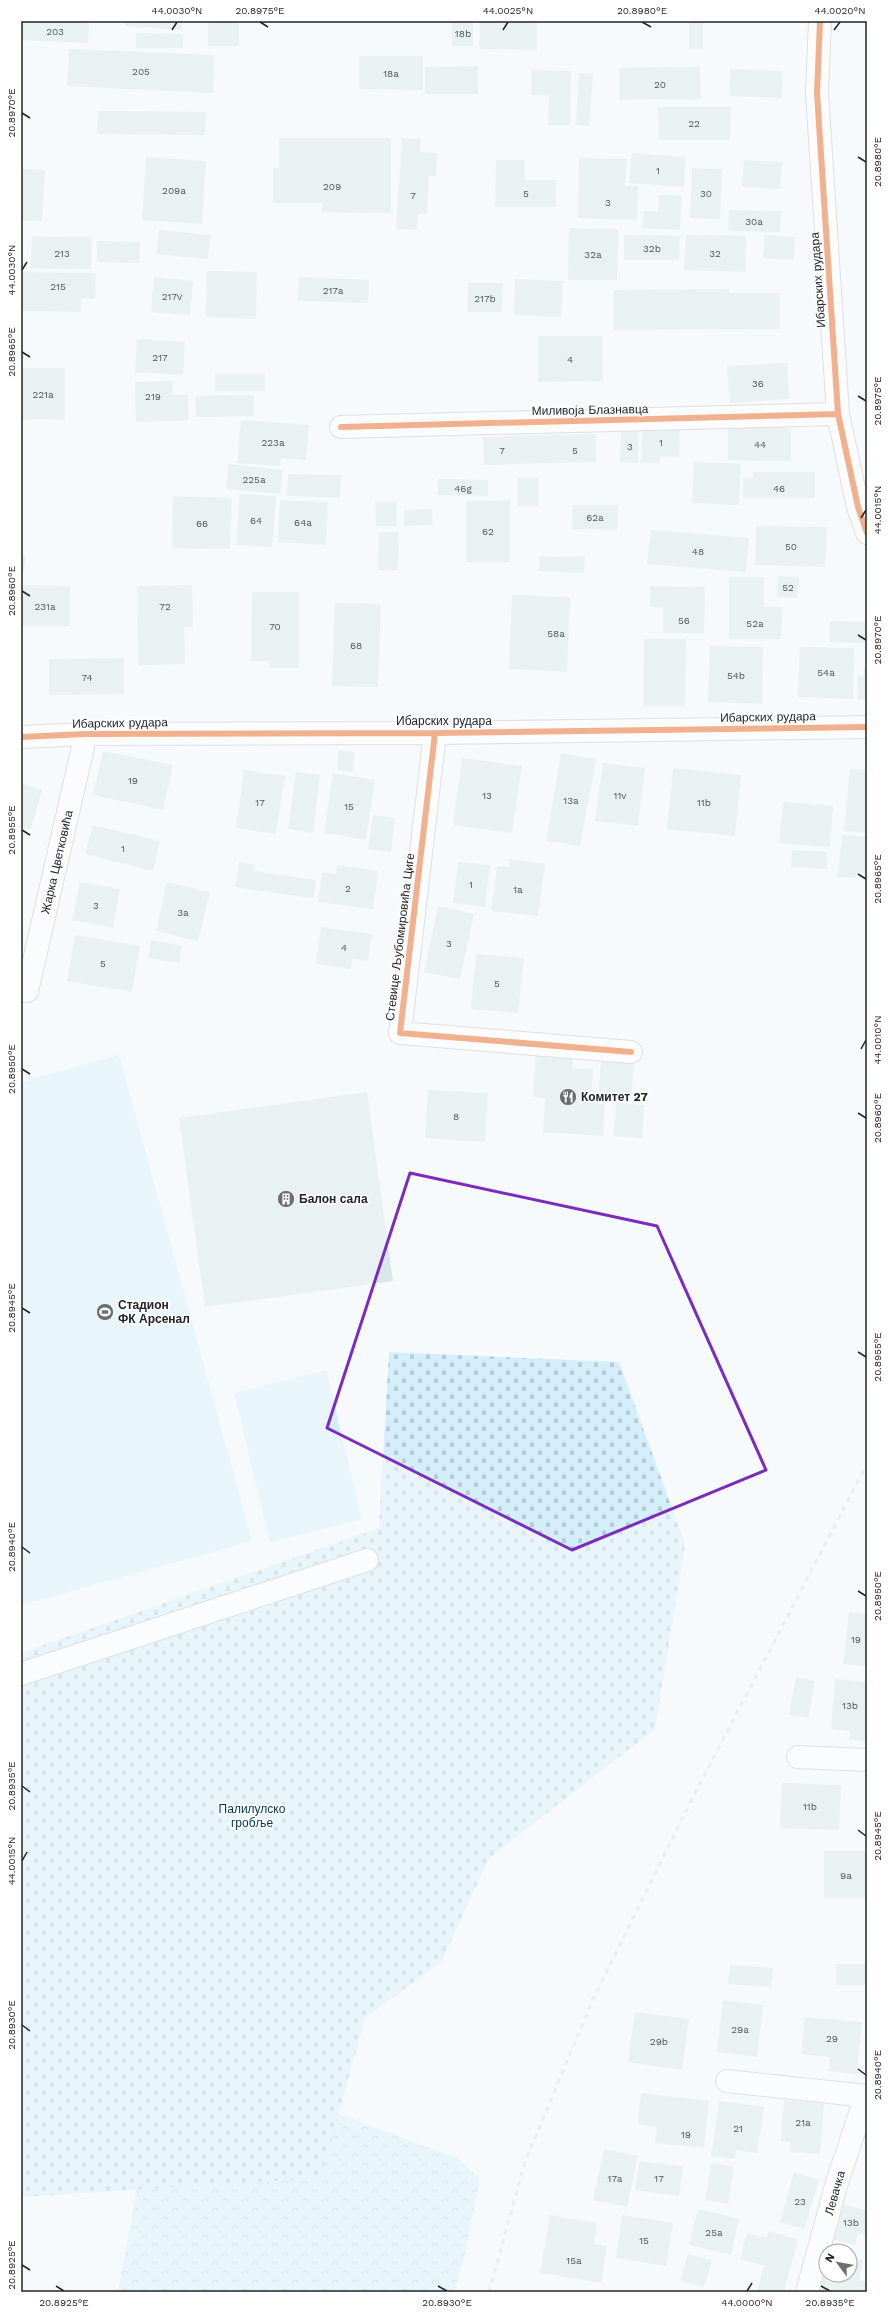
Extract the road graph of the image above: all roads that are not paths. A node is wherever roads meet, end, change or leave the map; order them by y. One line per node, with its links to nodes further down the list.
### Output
1 (820, 21): 2 (street, Ибарских рудара)
2 (838, 414): 3 (street, Миливоја Блазнавца); 4 (street, Ибарских рудара)
3 (341, 427)
4 (867, 533)
5 (867, 727): 6 (street, Ибарских рудара)
6 (435, 733): 7 (street, Ибарских рудара); 10 (street, Стевице Љубомировића Циге)
7 (86, 734): 8 (street, Ибарских рудара); 9 (street, Жарка Цветковића)
8 (21, 737)
9 (27, 991)
10 (631, 1052)
11 (367, 1560): 12 (street)
12 (21, 1674)
13 (798, 1757): 14 (street)
14 (867, 1760)
15 (727, 2081): 16 (street, Левачка)
16 (867, 2096): 17 (street, Левачка)
17 (807, 2292)

